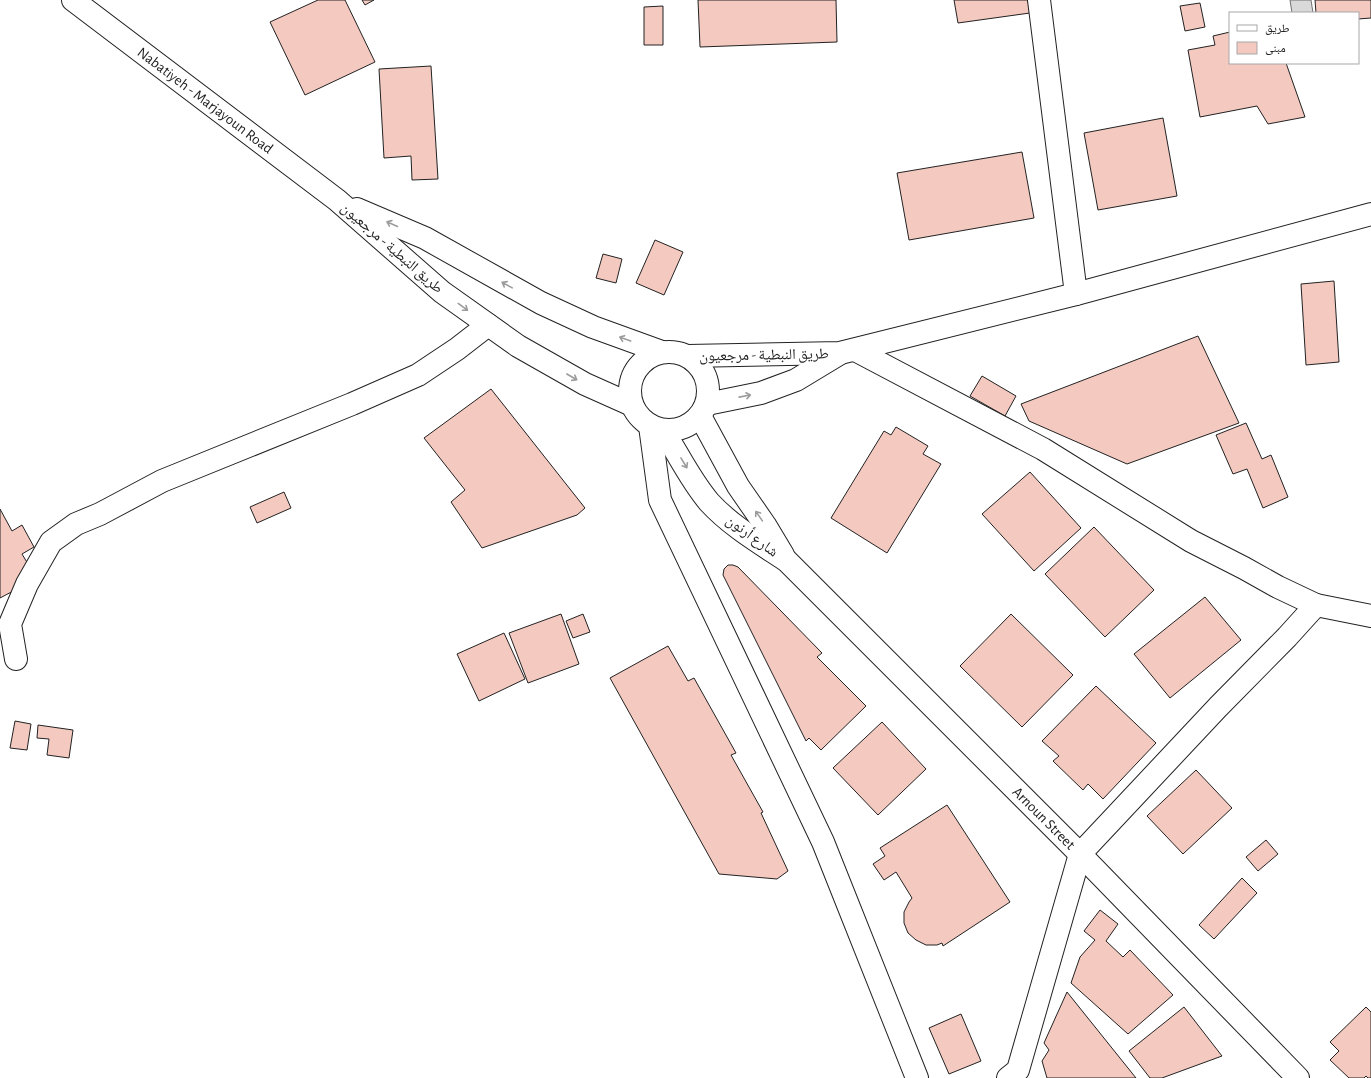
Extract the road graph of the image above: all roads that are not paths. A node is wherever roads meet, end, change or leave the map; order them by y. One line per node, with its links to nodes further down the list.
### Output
1 (74, 0): 3 (street, Nabatiyeh - Marjayoun Road)
2 (1039, 0): 5 (street)
3 (337, 200): 6 (street, طريق النبطية - مرجعيون, one-way to 6); 7 (street, طريق النبطية - مرجعيون, one-way to 3)
4 (1371, 214): 5 (street)
5 (1076, 294): 8 (street)
6 (488, 325): 10 (street, طريق النبطية - مرجعيون, one-way to 10); 16 (street)
7 (662, 352): 9 (street); 10 (street)
8 (848, 352): 9 (street, طريق النبطية - مرجعيون); 11 (street, طريق النبطية - مرجعيون, one-way to 8); 14 (street)
9 (688, 356): 11 (street)
10 (632, 405): 12 (street)
11 (704, 410): 12 (street); 13 (street, شارع أرنون, one-way to 11)
12 (656, 428): 13 (street, شارع أرنون, one-way to 13); 18 (street)
13 (787, 561): 17 (street, Arnoun Street)
14 (1316, 605): 15 (street); 17 (street)
15 (1371, 616)
16 (16, 659)
17 (1080, 854): 19 (street); 20 (street, Arnoun Street)
18 (917, 1078)
19 (1008, 1078)
20 (1298, 1078)

